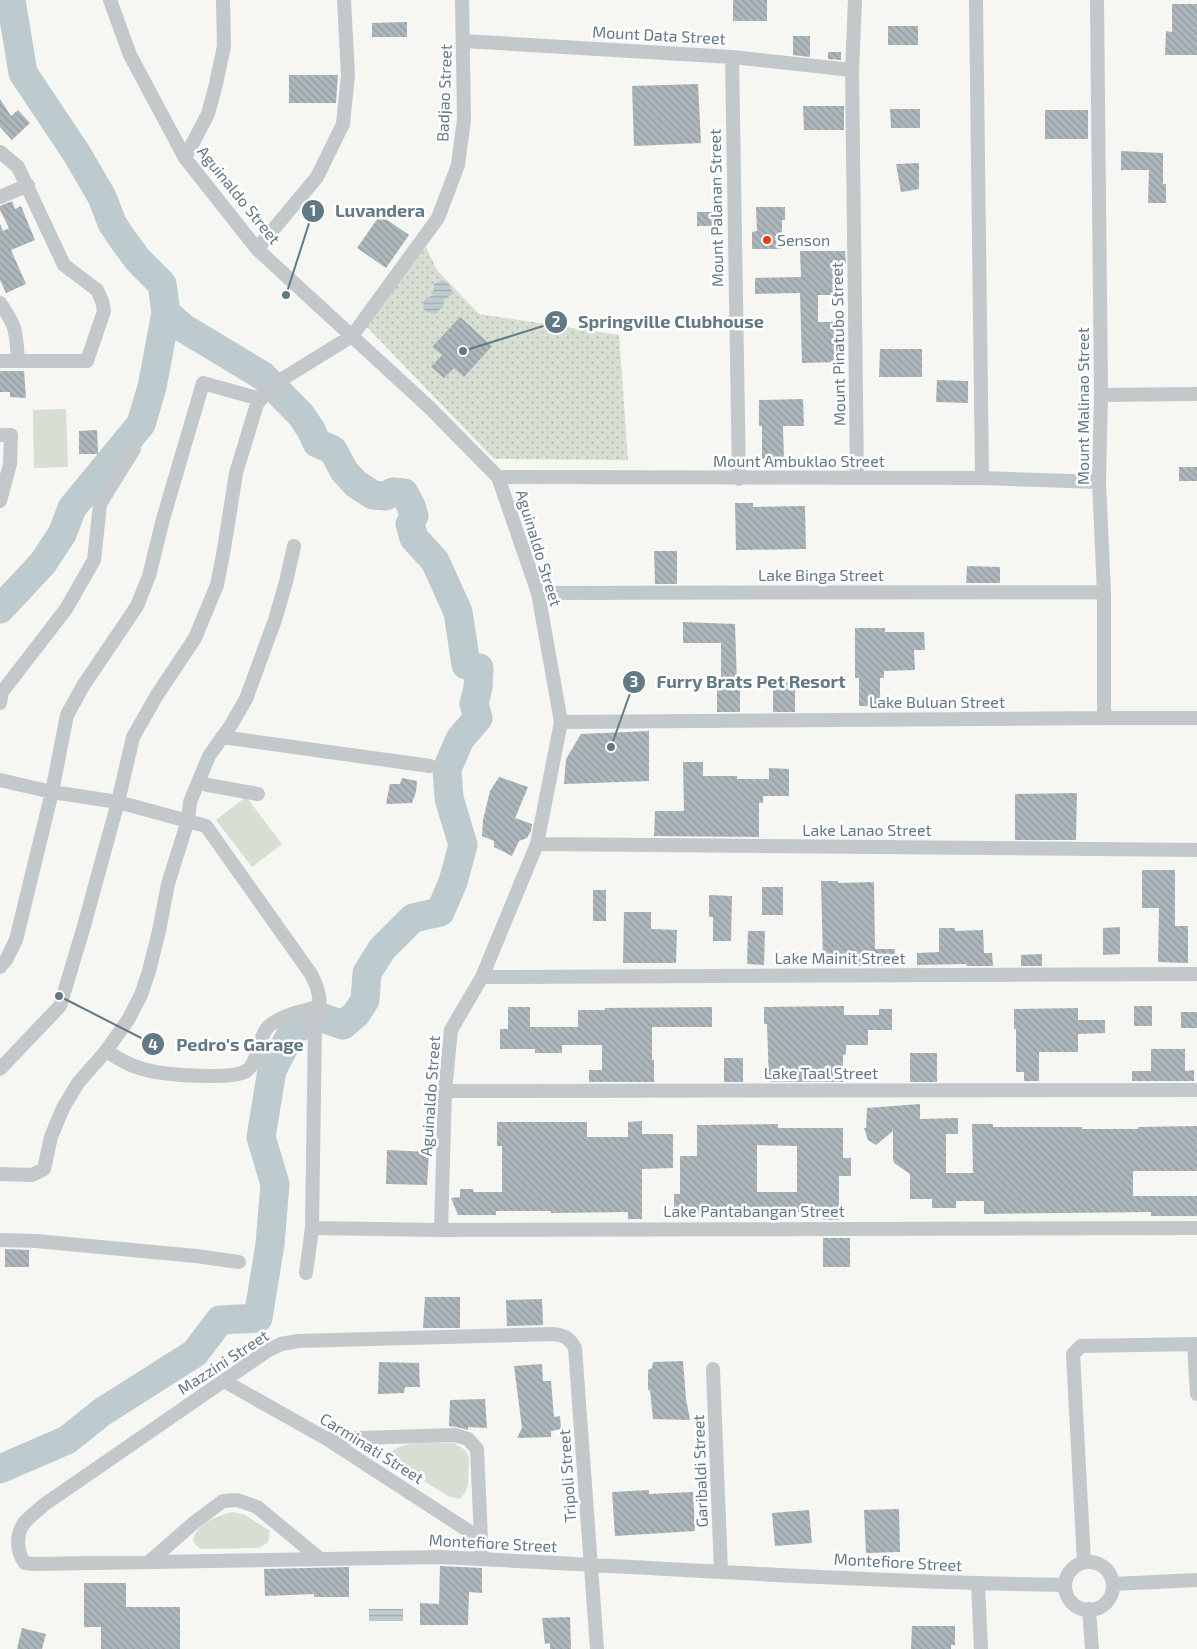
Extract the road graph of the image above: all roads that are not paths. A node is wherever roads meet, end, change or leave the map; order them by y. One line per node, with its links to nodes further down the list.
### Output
1 (110, 0): 12 (street, Aguinaldo Street)
2 (223, 0): 12 (street)
3 (344, 0): 15 (street)
4 (462, 0): 8 (street, Badjao Street)
5 (855, 0): 10 (street, Mount Pinatubo Street)
6 (976, 0): 27 (street)
7 (1097, 0): 22 (street, Mount Malinao Street)
8 (463, 41): 9 (street, Mount Data Street); 17 (street, Badjao Street)
9 (732, 57): 10 (street, Mount Data Street); 28 (street, Mount Palanan Street)
10 (852, 70): 26 (street, Mount Pinatubo Street)
11 (0, 152): 13 (street)
12 (185, 158): 15 (street, Aguinaldo Street)
13 (28, 185): 14 (street); 19 (street)
14 (0, 197)
15 (258, 249): 17 (street, Aguinaldo Street)
16 (0, 303): 19 (street)
17 (352, 336): 21 (street); 25 (street, Aguinaldo Street)
18 (0, 361): 19 (street)
19 (18, 361)
20 (1197, 394): 22 (street)
21 (264, 395): 42 (street); 44 (street)
22 (1101, 395): 29 (street, Mount Malinao Street)
23 (5, 435): 30 (street)
24 (134, 449): 34 (street)
25 (498, 477): 28 (street, Mount Ambuklao Street); 33 (street, Aguinaldo Street)
26 (857, 478): 27 (street, Mount Ambuklao Street); 28 (street, Mount Ambuklao Street)
27 (982, 478): 29 (street, Mount Ambuklao Street)
28 (739, 479)
29 (1100, 482): 32 (street, Mount Malinao Street)
30 (0, 501)
31 (294, 546): 38 (street)
32 (1104, 592): 33 (street, Lake Binga Street); 35 (street, Mount Malinao Street)
33 (538, 593): 37 (street, Aguinaldo Street)
34 (0, 703)
35 (1104, 718): 36 (street); 37 (street, Lake Buluan Street)
36 (1197, 718)
37 (561, 722): 46 (street, Aguinaldo Street)
38 (222, 737): 39 (street); 41 (street)
39 (430, 766)
40 (0, 780): 42 (street)
41 (199, 782): 43 (street); 45 (street)
42 (52, 792): 44 (street); 48 (street)
43 (258, 794)
44 (118, 802): 45 (street); 53 (street)
45 (188, 820): 51 (street); 52 (street)
46 (537, 844): 47 (street, Lake Lanao Street); 50 (street, Aguinaldo Street)
47 (1197, 850)
48 (0, 967)
49 (1197, 974): 50 (street, Lake Mainit Street)
50 (482, 977): 55 (street, Aguinaldo Street)
51 (318, 1015): 52 (street); 57 (street)
52 (106, 1051): 56 (street)
53 (0, 1069)
54 (1197, 1090): 55 (street, Lake Taal Street)
55 (445, 1091): 59 (street, Aguinaldo Street)
56 (0, 1174)
57 (312, 1228): 59 (street, Lake Pantabangan Street); 62 (street)
58 (1197, 1228): 59 (street, Lake Pantabangan Street)
59 (442, 1230)
60 (0, 1240): 61 (street)
61 (239, 1262)
62 (306, 1273)
63 (564, 1336): 66 (street, Mazzini Street); 75 (street, Tripoli Street)
64 (1195, 1344): 67 (street); 74 (street)
65 (713, 1368): 76 (street, Garibaldi Street)
66 (224, 1381): 68 (street, Carminati Street); 70 (street, Mazzini Street)
67 (1197, 1394)
68 (327, 1439): 69 (street, Carminati Street); 69 (street)
69 (481, 1539): 72 (street)
70 (18, 1548): 73 (street, Montefiore Street)
71 (319, 1558): 72 (street, Montefiore Street); 73 (street, Montefiore Street); 73 (street)
72 (482, 1559): 75 (street, Montefiore Street)
73 (149, 1562)
74 (1084, 1562): 79 (street); 80 (street)
75 (590, 1565): 76 (street, Montefiore Street); 82 (street, Tripoli Street)
76 (721, 1571): 78 (street, Montefiore Street)
77 (1197, 1580): 79 (street)
78 (978, 1584): 80 (street, Montefiore Street); 83 (street)
79 (1113, 1584): 81 (street)
80 (1065, 1585): 81 (street)
81 (1089, 1610): 84 (street)
82 (597, 1649)
83 (981, 1649)
84 (1092, 1649)

